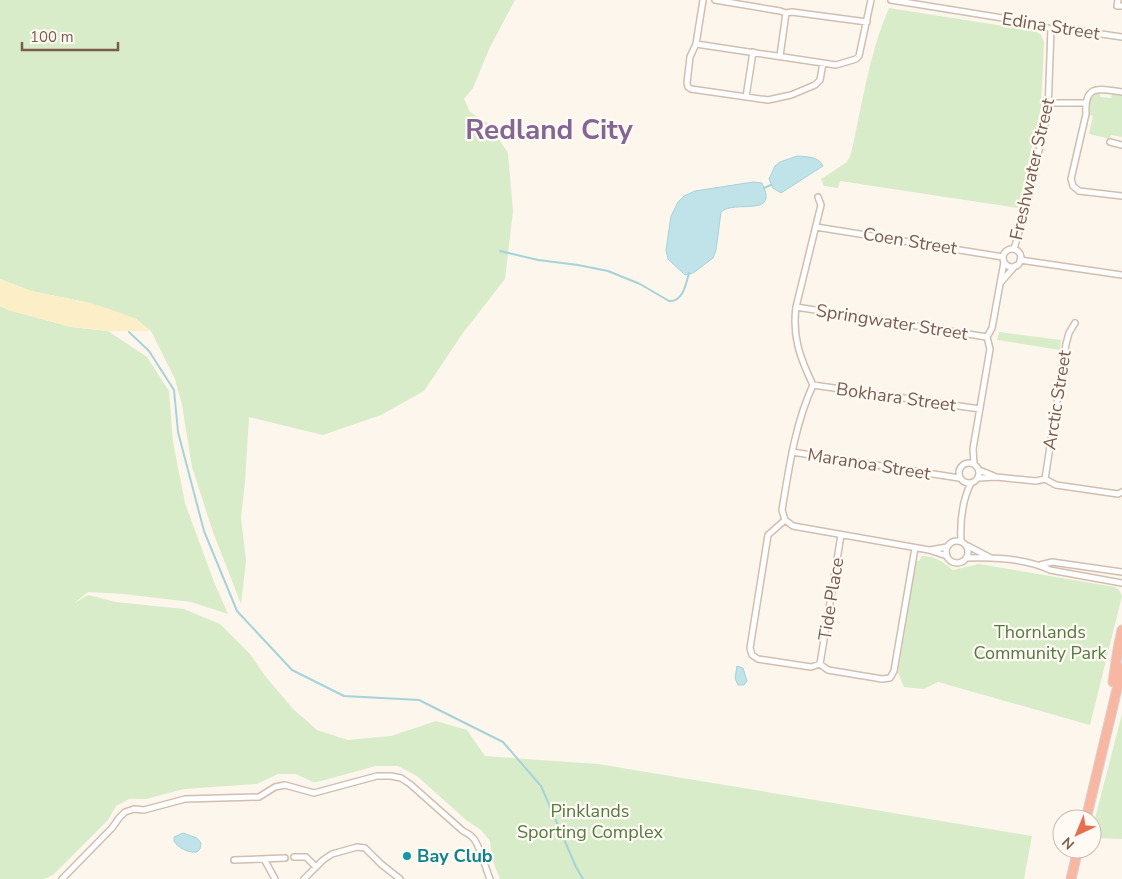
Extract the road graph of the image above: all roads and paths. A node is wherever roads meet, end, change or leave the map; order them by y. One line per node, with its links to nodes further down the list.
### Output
1 (703, 0): 11 (street)
2 (715, 0): 7 (street)
3 (871, 0): 8 (street)
4 (891, 0): 9 (street, Edina Street)
5 (1118, 0): 6 (street)
6 (1122, 6)
7 (786, 13): 8 (street); 13 (street)
8 (868, 22): 14 (street)
9 (1051, 29): 10 (street, Edina Street); 17 (street, Freshwater Street)
10 (1122, 37)
11 (696, 44): 12 (street); 16 (street)
12 (753, 52): 13 (street); 16 (street)
13 (780, 56): 14 (street)
14 (823, 63): 16 (street)
15 (1122, 92): 18 (street)
16 (746, 97)
17 (1049, 103): 18 (street); 24 (street, Freshwater Street)
18 (1085, 103): 21 (street)
19 (1110, 142): 20 (street)
20 (1122, 144)
21 (1122, 196)
22 (818, 197): 23 (street)
23 (816, 227): 25 (street, Coen Street); 30 (street)
24 (1014, 249): 25 (street); 26 (street)
25 (1004, 260): 27 (street); 29 (street, Freshwater Street)
26 (1020, 260): 27 (street); 28 (street)
27 (1015, 266): 29 (street, Freshwater Street)
28 (1122, 275)
29 (1002, 282): 32 (street, Freshwater Street)
30 (796, 307): 32 (street, Springwater Street); 33 (street)
31 (1075, 323): 44 (street, Arctic Street)
32 (987, 337): 34 (street, Freshwater Street)
33 (813, 385): 34 (street, Bokhara Street); 36 (street)
34 (980, 409): 35 (street, Freshwater Street)
35 (972, 449): 37 (street, Freshwater Street); 38 (street, Freshwater Street)
36 (792, 452): 41 (street, Maranoa Street); 49 (street)
37 (963, 464): 38 (street); 39 (street)
38 (974, 464): 40 (street)
39 (958, 470): 41 (street, Maranoa Street); 45 (street)
40 (979, 470): 42 (street); 43 (street)
41 (946, 477): 45 (street, Maranoa Street)
42 (996, 477): 43 (street); 44 (street)
43 (978, 478): 46 (street)
44 (1044, 479): 47 (street)
45 (961, 480): 46 (street); 48 (street)
46 (971, 483): 48 (street)
47 (1122, 492)
48 (965, 496): 50 (street)
49 (785, 520): 51 (street); 65 (street)
50 (960, 527): 52 (street); 53 (street)
51 (841, 535): 56 (street); 65 (street, Tide Place)
52 (953, 541): 53 (street); 55 (street)
53 (961, 541): 54 (street)
54 (967, 546): 59 (street); 60 (street)
55 (947, 547): 57 (street); 58 (street)
56 (915, 548): 57 (street); 65 (street)
57 (929, 550): 58 (street)
58 (947, 556): 60 (street)
59 (990, 557): 60 (street); 61 (street)
60 (967, 558)
61 (1039, 565): 62 (street); 63 (street)
62 (1122, 572)
63 (1122, 583)
64 (1122, 630): 67 (highway)
65 (820, 664)
66 (1122, 668): 67 (highway)
67 (1109, 717): 68 (highway)
68 (1088, 809)
69 (294, 857): 74 (street)
70 (264, 858): 71 (street); 73 (street); 77 (street)
71 (285, 858)
72 (1076, 859): 82 (highway)
73 (234, 860)
74 (316, 866): 75 (street); 80 (street)
75 (310, 874): 78 (street); 79 (street)
76 (62, 879): 81 (street)
77 (275, 879)
78 (304, 879)
79 (315, 879)
80 (400, 879)
81 (490, 879)
82 (1071, 879)

